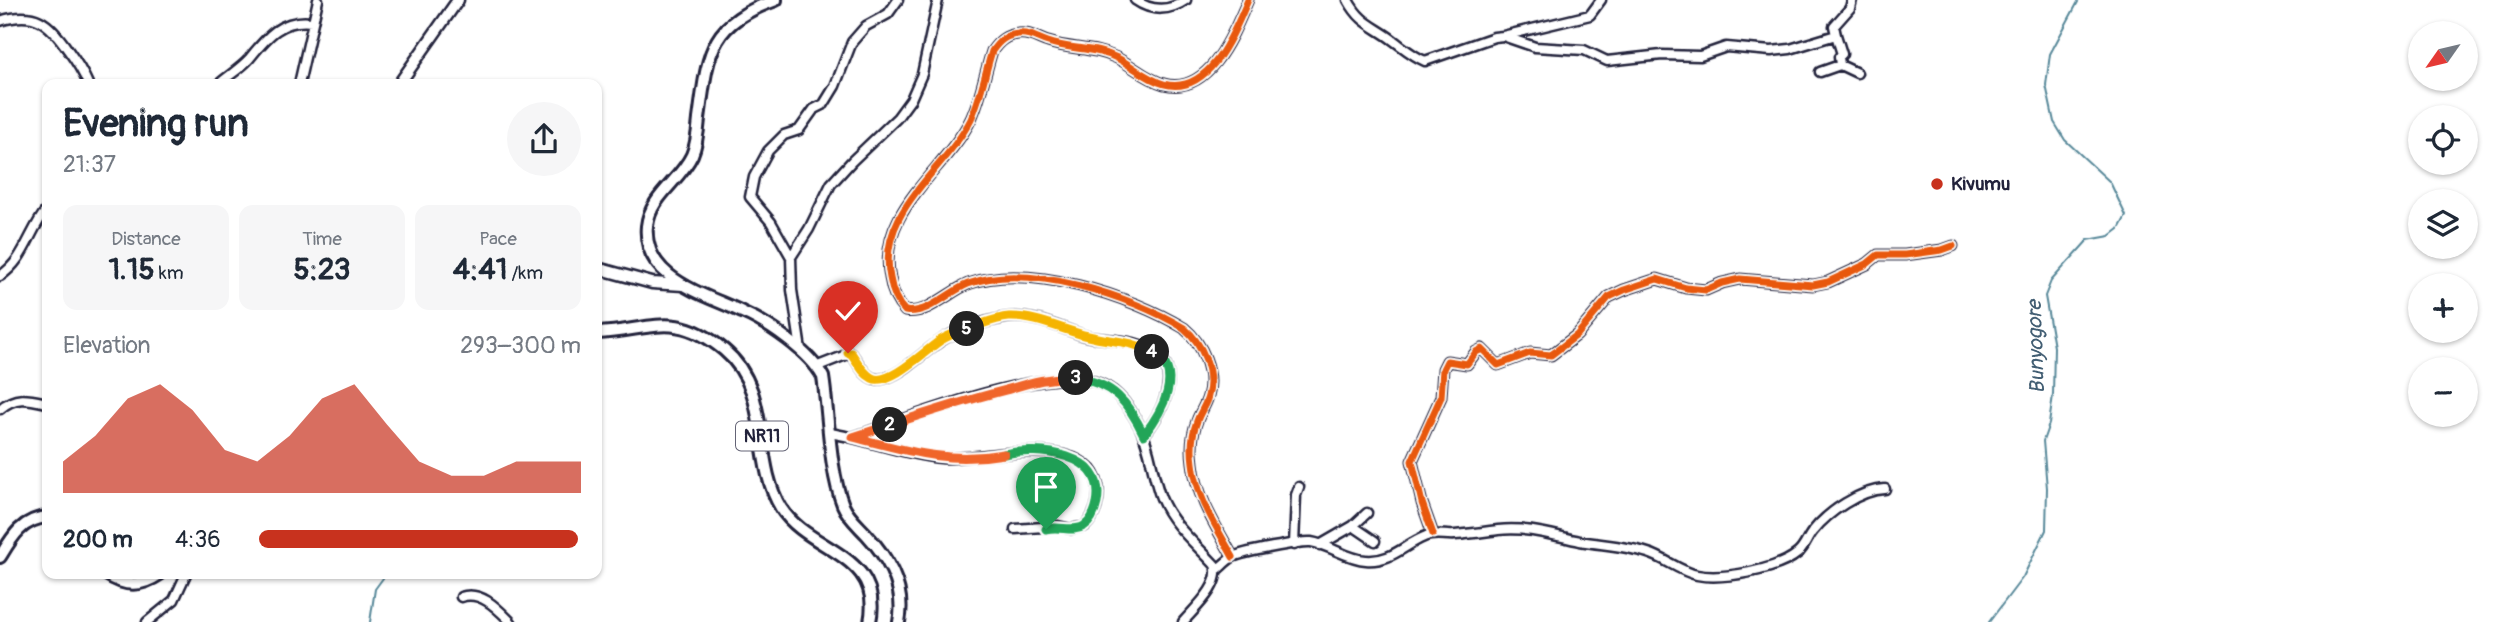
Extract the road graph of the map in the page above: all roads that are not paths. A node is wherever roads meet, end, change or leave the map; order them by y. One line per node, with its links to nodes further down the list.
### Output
1 (318, 0): 13 (street)
2 (458, 0): 22 (main road)
3 (776, 0): 28 (highway)
4 (898, 0): 25 (street)
5 (938, 0): 25 (street)
6 (1135, 0): 7 (street)
7 (1186, 0)
8 (1248, 0): 48 (street)
9 (1348, 0): 15 (street)
10 (1601, 0): 15 (street)
11 (1852, 0): 14 (street)
12 (0, 21): 19 (street)
13 (312, 22): 20 (street); 21 (street)
14 (1836, 35): 15 (street); 16 (street)
15 (1503, 36)
16 (1840, 65): 17 (street); 18 (street)
17 (1819, 72)
18 (1857, 73)
19 (85, 79)
20 (225, 79)
21 (300, 79)
22 (403, 79)
23 (42, 218): 27 (street)
24 (1953, 246): 43 (street)
25 (791, 257): 30 (street)
26 (602, 269): 28 (main road)
27 (0, 276)
28 (682, 285): 30 (highway)
29 (602, 332): 56 (highway, NR11)
30 (801, 350): 31 (highway)
31 (818, 366): 34 (highway); 35 (street)
32 (42, 402): 33 (street)
33 (0, 409)
34 (830, 433): 36 (street); 57 (highway)
35 (1144, 435): 36 (street); 49 (street)
36 (853, 437): 42 (street)
37 (1299, 487): 45 (street)
38 (1885, 489): 43 (street)
39 (1367, 513): 41 (street)
40 (42, 517): 47 (highway)
41 (1353, 526): 44 (street); 46 (street)
42 (1015, 529)
43 (1433, 534): 46 (street)
44 (1375, 541)
45 (1294, 545): 46 (street); 48 (street)
46 (1320, 545)
47 (0, 557)
48 (1233, 557): 49 (street)
49 (1217, 570): 58 (street)
50 (113, 579): 51 (highway)
51 (151, 579)
52 (184, 579): 54 (street)
53 (461, 597): 55 (street)
54 (147, 622)
55 (511, 622)
56 (870, 622)
57 (899, 622)
58 (1183, 622)

